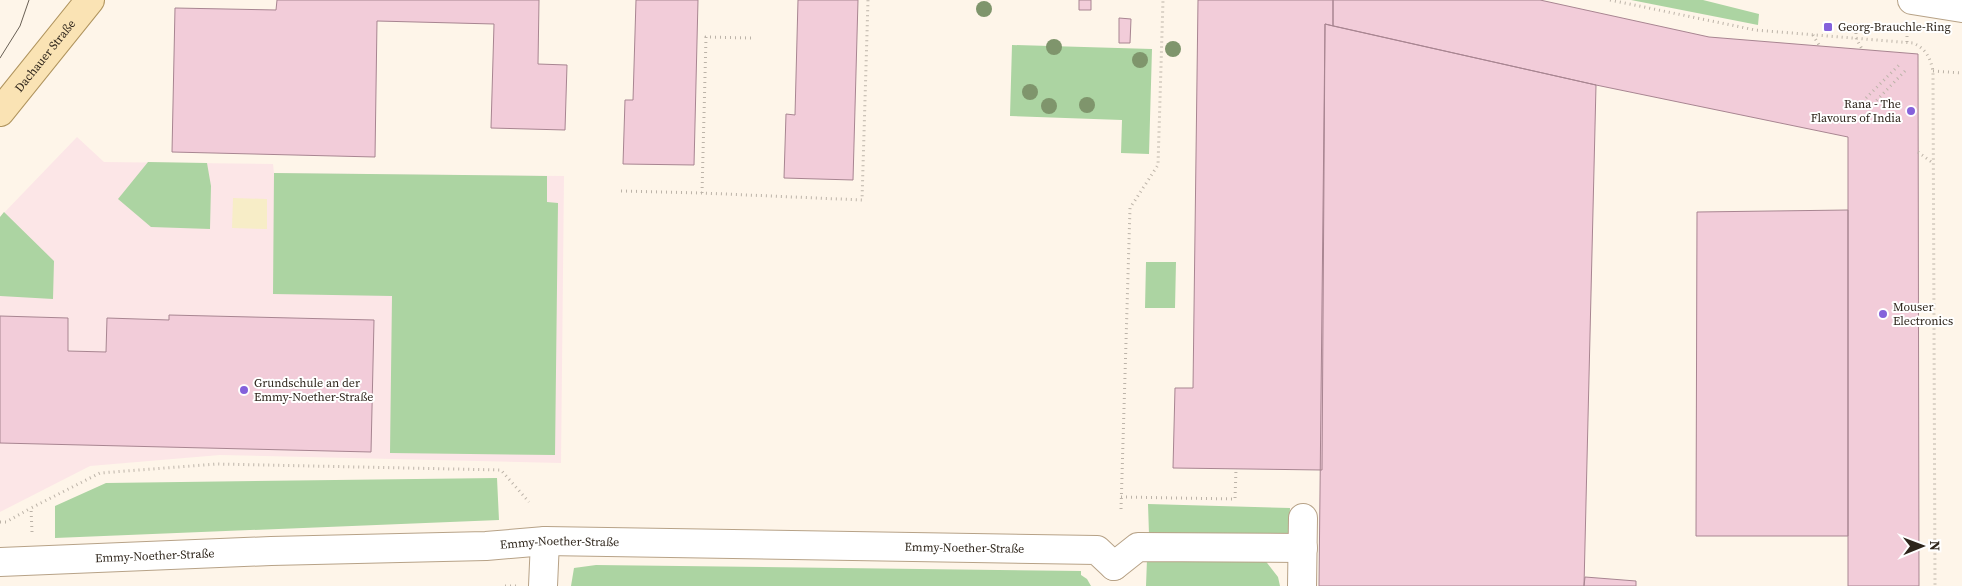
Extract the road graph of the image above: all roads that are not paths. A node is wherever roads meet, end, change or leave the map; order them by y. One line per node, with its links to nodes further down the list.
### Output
1 (90, 0): 4 (main road, Dachauer Straße)
2 (1912, 0): 3 (street)
3 (1962, 8)
4 (0, 112)
5 (1304, 518): 7 (street)
6 (544, 541): 8 (street, Emmy-Noether-Straße); 9 (street, Emmy-Noether-Straße); 10 (street)
7 (1303, 548): 9 (street); 11 (street)
8 (0, 562)
9 (1114, 576)
10 (543, 586)
11 (1302, 586)

